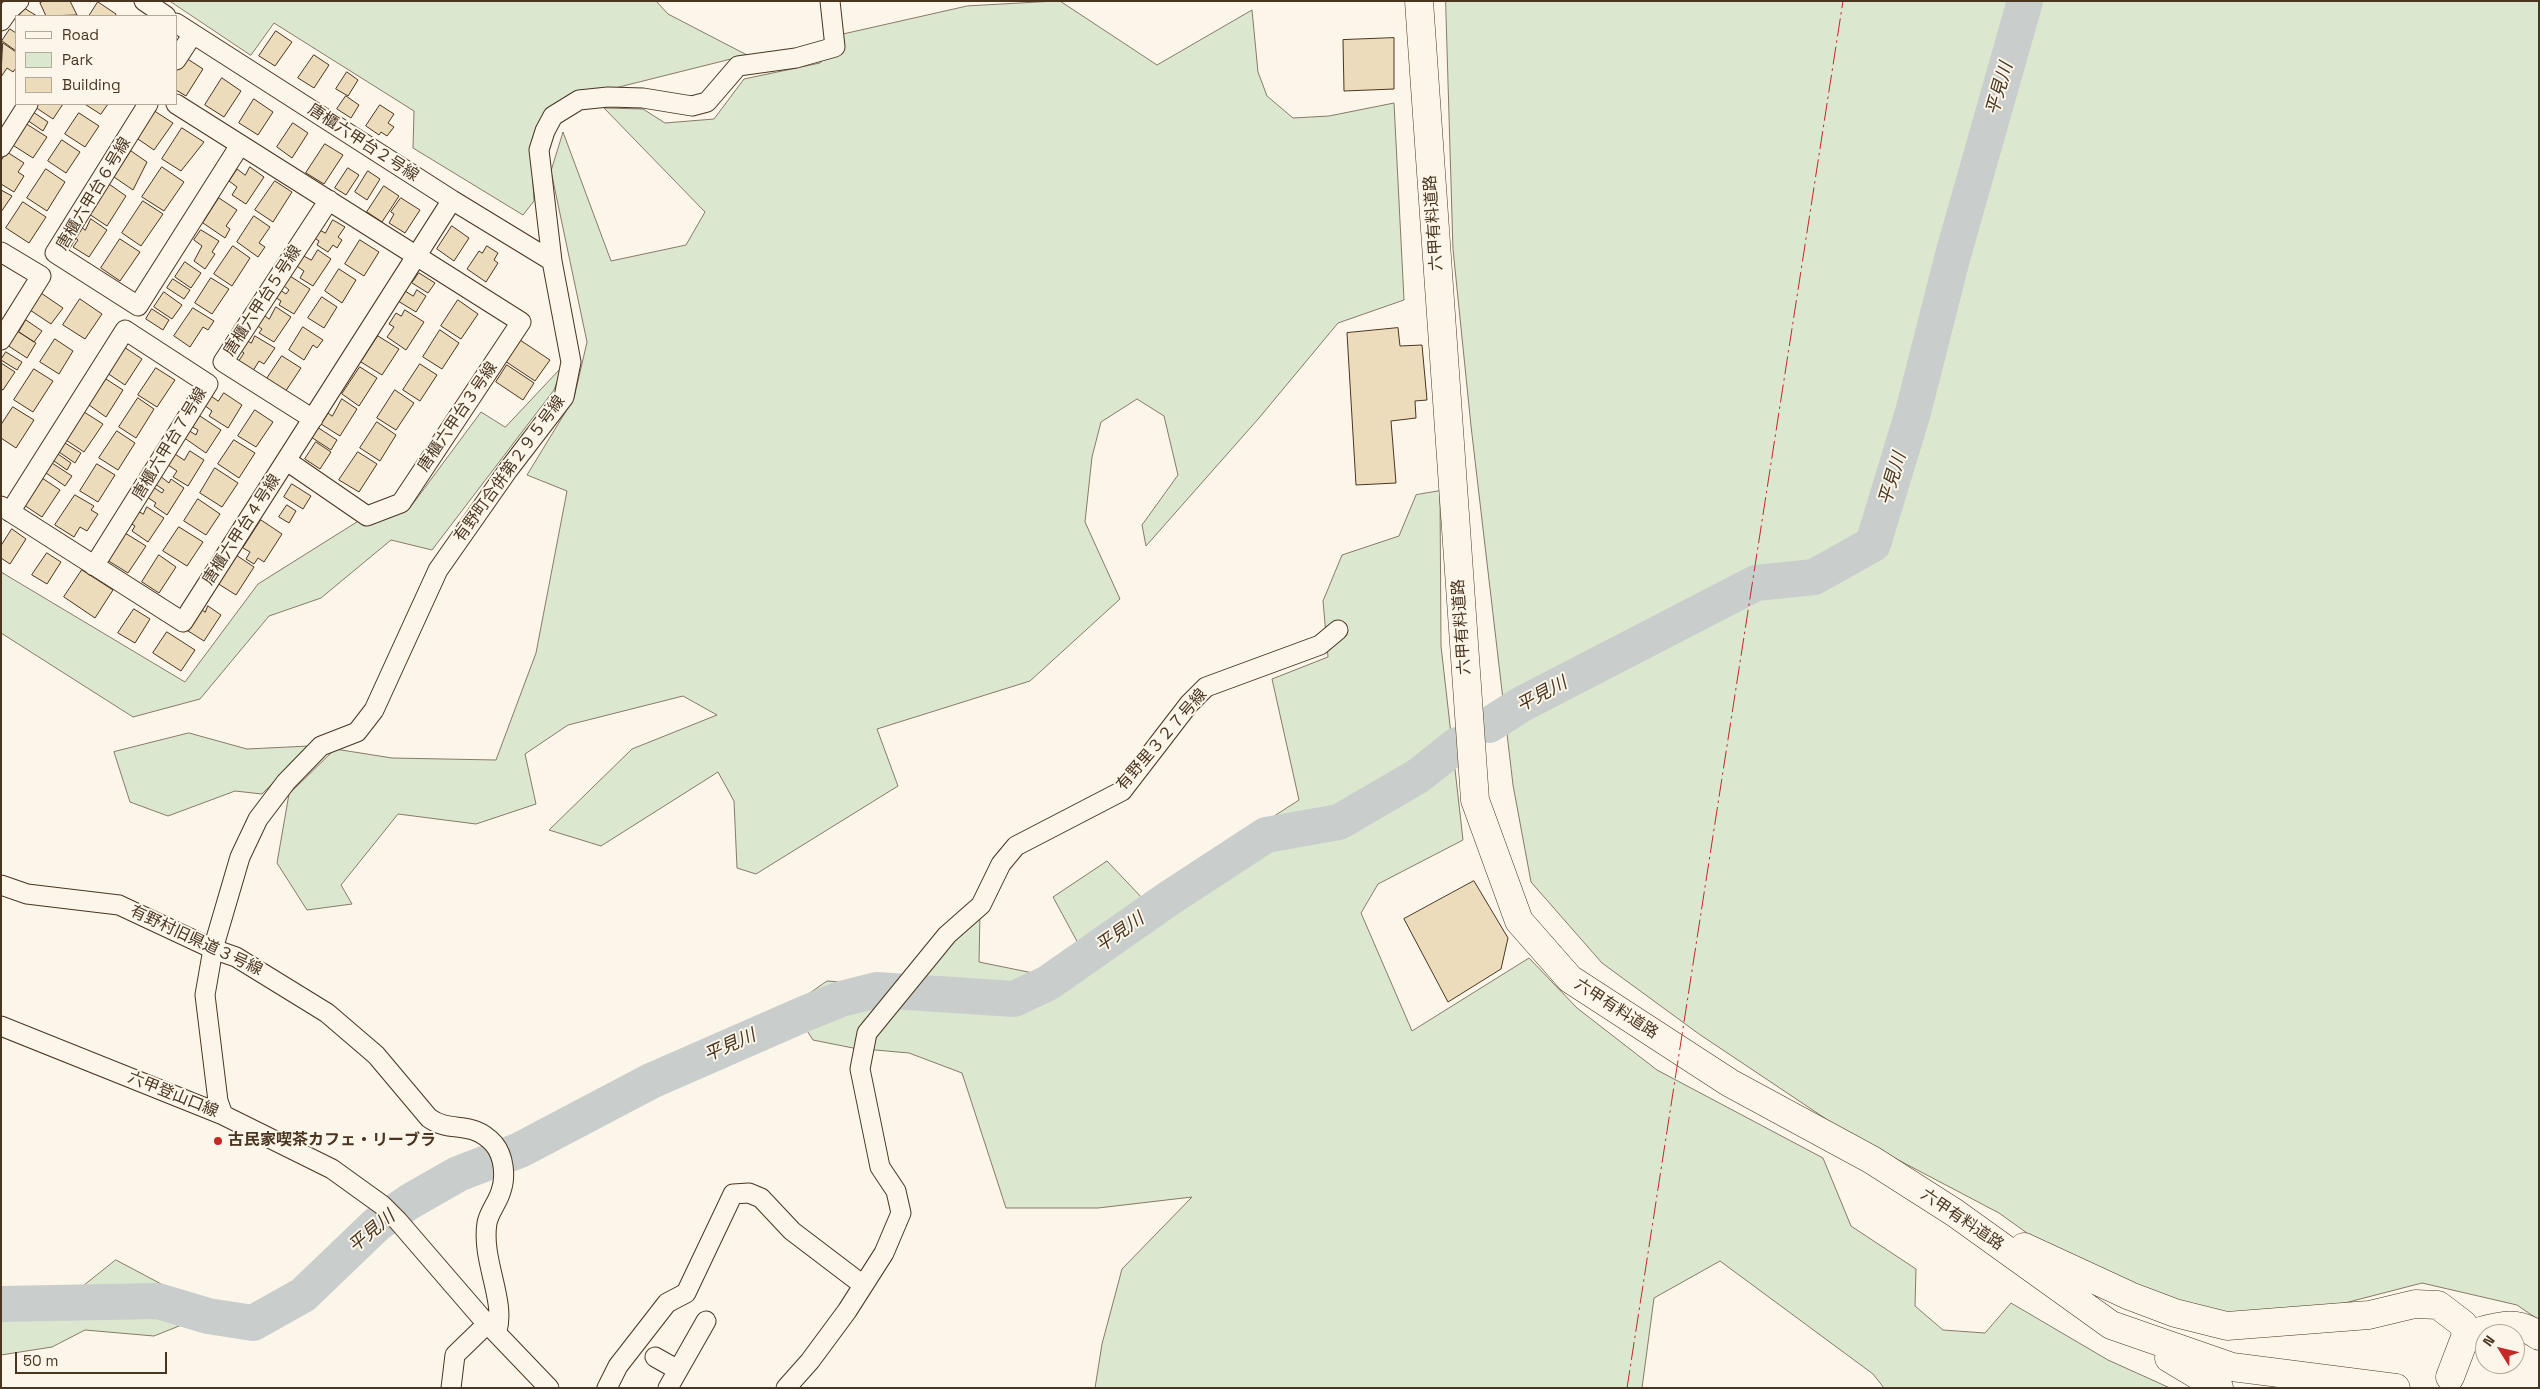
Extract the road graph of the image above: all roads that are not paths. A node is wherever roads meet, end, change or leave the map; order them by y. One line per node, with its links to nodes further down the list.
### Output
1 (20, 1): 6 (street)
2 (144, 1): 5 (street)
3 (830, 1): 19 (street, 有野町合併第２９５号線)
4 (1419, 1): 30 (main road, 六甲有料道路)
5 (165, 15)
6 (1, 21)
7 (178, 24): 8 (street, 唐櫃六甲台２号線)
8 (194, 34): 9 (street); 16 (street, 唐櫃六甲台２号線)
9 (178, 57)
10 (27, 105): 14 (street)
11 (147, 105): 13 (street, 唐櫃六甲台６号線)
12 (178, 105): 13 (street)
13 (240, 145): 15 (street)
14 (1, 147)
15 (329, 200): 18 (street); 21 (street, 唐櫃六甲台５号線)
16 (452, 200): 18 (street, 唐櫃六甲台４号線); 19 (street, 唐櫃六甲台２号線)
17 (1, 252): 20 (street)
18 (418, 256): 21 (street, 唐櫃六甲台４号線); 22 (street, 唐櫃六甲台３号線)
19 (552, 261): 27 (street, 有野町合併第２９５号線)
20 (1, 340)
21 (313, 419): 22 (street, 唐櫃六甲台４号線)
22 (287, 461): 24 (street, 唐櫃六甲台４号線)
23 (6, 509): 24 (street, 唐櫃六甲台４号線); 24 (street, 唐櫃六甲台７号線)
24 (94, 566)
25 (1338, 630): 31 (street, 有野里３２７号線)
26 (1, 885): 27 (street, 有野村旧県道３号線)
27 (213, 950): 29 (street, 有野町合併第２９５号線); 34 (street, 有野村旧県道３号線)
28 (1, 1026): 29 (street, 六甲登山口線)
29 (223, 1115): 34 (street, 六甲登山口線)
30 (1955, 1213): 33 (main road, 六甲有料道路); 35 (main road)
31 (863, 1285): 42 (street); 44 (street)
32 (706, 1321): 38 (street)
33 (2111, 1325): 45 (main road); 46 (main road, 六甲有料道路)
34 (493, 1327): 40 (street); 41 (street, 六甲登山口線)
35 (2466, 1336): 36 (main road); 39 (main road)
36 (2539, 1336)
37 (654, 1357): 38 (street)
38 (678, 1370): 43 (street)
39 (2450, 1377)
40 (452, 1388)
41 (549, 1388)
42 (608, 1388)
43 (668, 1388)
44 (786, 1388)
45 (2219, 1388)
46 (2396, 1388)

